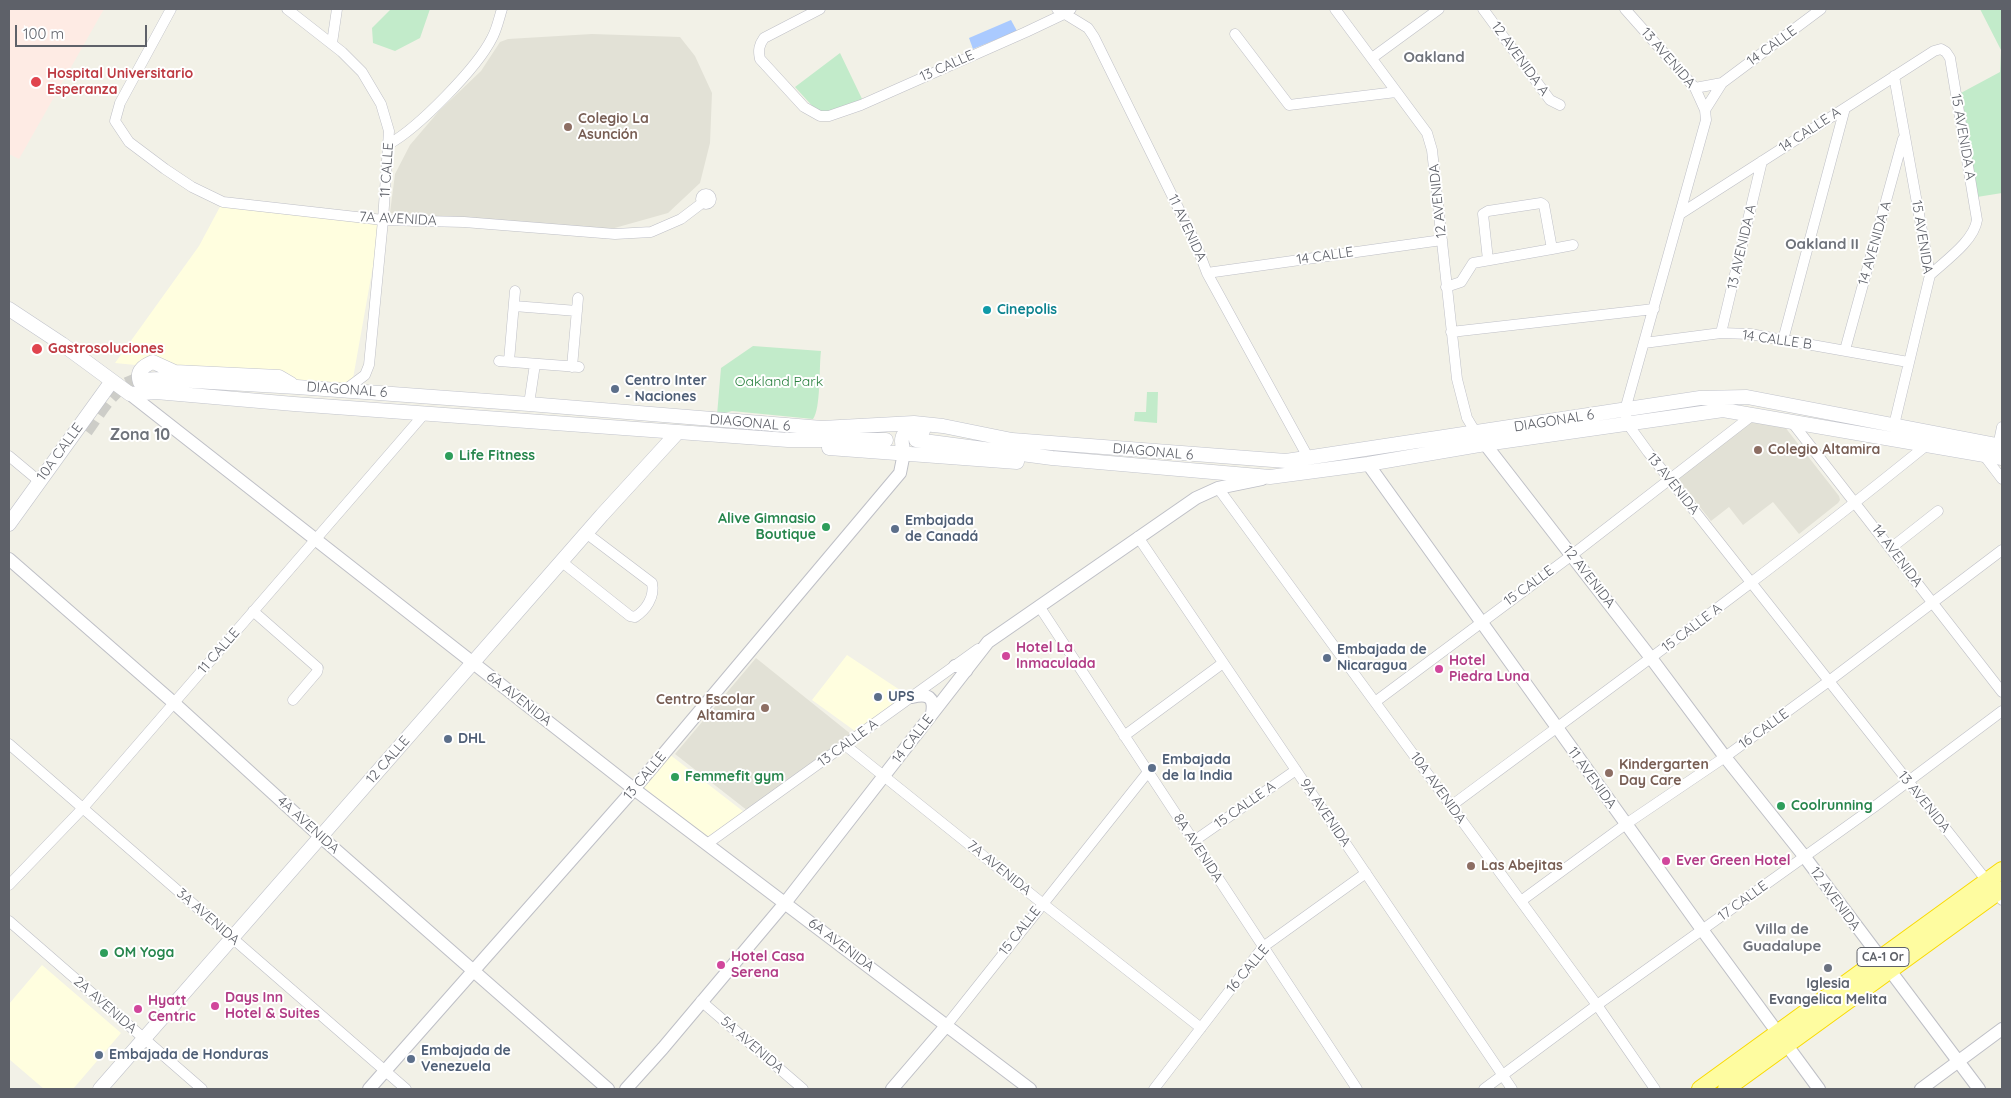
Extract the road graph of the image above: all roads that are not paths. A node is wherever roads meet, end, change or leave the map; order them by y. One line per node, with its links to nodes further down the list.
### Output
1 (171, 9): 30 (street, 7A AVENIDA)
2 (287, 9): 15 (street, 11 CALLE)
3 (337, 9): 15 (street)
4 (502, 9): 26 (street)
5 (820, 9): 12 (street, 13 CALLE)
6 (1336, 9): 17 (street, 12 AVENIDA)
7 (1440, 9): 17 (street)
8 (1483, 9): 22 (street, 12 AVENIDA A)
9 (1625, 9): 20 (street, 13 AVENIDA)
10 (1804, 9): 13 (street)
11 (1821, 9): 13 (street, 14 CALLE)
12 (1064, 11): 35 (street, 11 AVENIDA)
13 (1811, 17): 19 (street, 14 CALLE)
14 (1235, 34): 21 (street)
15 (332, 43): 26 (street, 11 CALLE)
16 (1940, 49): 18 (street, 14 CALLE A); 36 (street, 15 AVENIDA A)
17 (1372, 58): 21 (street, 12 AVENIDA)
18 (1894, 76): 23 (street, 14 CALLE A); 25 (street, 15 AVENIDA)
19 (1722, 83): 20 (street, 14 CALLE); 24 (street, 14 CALLE)
20 (1695, 88): 24 (street, 13 AVENIDA)
21 (1396, 92): 31 (street, 12 AVENIDA)
22 (1560, 105)
23 (1845, 108): 27 (street, 14 CALLE A); 46 (street)
24 (1705, 110): 29 (street)
25 (1905, 135): 36 (street, 15 AVENIDA); 48 (street, 14 AVENIDA A)
26 (389, 144): 30 (street, 11 CALLE)
27 (1762, 161): 29 (street, 14 CALLE A); 45 (street, 13 AVENIDA A)
28 (702, 203): 30 (street, 7A AVENIDA)
29 (1680, 214): 42 (street)
30 (383, 220): 54 (street, 11 CALLE)
31 (1442, 240): 35 (street, 14 CALLE); 37 (street, 12 AVENIDA)
32 (1572, 246): 33 (street)
33 (1552, 249): 34 (street); 34 (street)
34 (1488, 260): 37 (street)
35 (1207, 273): 78 (street, 11 AVENIDA)
36 (1930, 275): 49 (street, 15 AVENIDA)
37 (1446, 287): 44 (street, 12 AVENIDA)
38 (516, 291): 40 (street)
39 (578, 298): 43 (street)
40 (514, 306): 43 (street); 50 (street)
41 (9, 309): 52 (main road, 6A AVENIDA)
42 (1654, 309): 44 (street); 47 (street)
43 (577, 311): 50 (street)
44 (1451, 332): 69 (street, 12 AVENIDA)
45 (1721, 333): 46 (street, 14 CALLE B); 47 (street, 14 CALLE B)
46 (1783, 340): 48 (street, 14 CALLE B)
47 (1644, 343): 61 (street)
48 (1845, 350): 49 (street, 14 CALLE B)
49 (1908, 362): 63 (street, 15 AVENIDA)
50 (535, 364): 57 (street)
51 (142, 380): 53 (main road, DIAGONAL 6)
52 (112, 381): 56 (main road, 6A AVENIDA); 85 (main road, 10A CALLE)
53 (297, 387): 54 (main road, DIAGONAL 6); 55 (main road)
54 (345, 390): 57 (main road, DIAGONAL 6)
55 (156, 392): 56 (main road, DIAGONAL 6); 59 (main road, DIAGONAL 6)
56 (130, 394): 92 (street, 6A AVENIDA)
57 (529, 404): 58 (main road, DIAGONAL 6)
58 (619, 412): 65 (main road); 68 (main road, DIAGONAL 6)
59 (425, 413): 65 (main road, DIAGONAL 6); 92 (street, 11 CALLE)
60 (1754, 414): 61 (main road, DIAGONAL 6); 62 (main road, DIAGONAL 6); 83 (street, 15 CALLE)
61 (1626, 417): 63 (main road, DIAGONAL 6); 69 (main road, DIAGONAL 6); 83 (street, 13 AVENIDA)
62 (1790, 420): 71 (main road, DIAGONAL 6); 87 (street, 14 AVENIDA)
63 (1894, 425): 73 (main road, DIAGONAL 6)
64 (2002, 427): 73 (street)
65 (641, 428): 67 (main road, DIAGONAL 6); 79 (main road)
66 (86, 431): 89 (main road)
67 (678, 432): 72 (main road, DIAGONAL 6); 79 (main road, 12 CALLE)
68 (995, 437): 74 (main road); 78 (main road, DIAGONAL 6)
69 (1481, 439): 78 (main road, DIAGONAL 6); 80 (main road, DIAGONAL 6); 95 (street, 12 AVENIDA)
70 (916, 440): 77 (main road, DIAGONAL 6)
71 (1928, 444): 75 (main road, DIAGONAL 6); 87 (street, 15 CALLE A)
72 (887, 446): 74 (main road, DIAGONAL 6); 81 (street)
73 (2001, 450): 75 (main road, DIAGONAL 6)
74 (904, 453): 77 (main road, DIAGONAL 6); 81 (street, 13 CALLE)
75 (1983, 454): 84 (street)
76 (9, 456): 85 (street)
77 (1052, 458): 82 (main road, DIAGONAL 6)
78 (1309, 459)
79 (651, 461): 90 (main road, 12 CALLE)
80 (1368, 464): 82 (main road, DIAGONAL 6); 102 (street, 11 AVENIDA)
81 (900, 472): 124 (street, 13 CALLE)
82 (1270, 477): 86 (street, 14 CALLE)
83 (1670, 478): 95 (street, 15 CALLE); 98 (street, 13 AVENIDA)
84 (2002, 479)
85 (39, 481): 89 (main road, 10A CALLE)
86 (1218, 488): 91 (street, 14 CALLE); 111 (street, 10A AVENIDA)
87 (1856, 503): 93 (street, 14 AVENIDA); 98 (street, 15 CALLE A)
88 (1938, 511): 93 (street)
89 (11, 521)
90 (586, 534): 97 (main road, 12 CALLE); 97 (street)
91 (1138, 537): 100 (street, 14 CALLE); 105 (street, 9A AVENIDA)
92 (315, 540): 101 (street, 11 CALLE); 104 (street, 6A AVENIDA)
93 (1891, 548): 99 (street, 14 AVENIDA)
94 (2002, 550): 99 (street, 16 CALLE)
95 (1572, 555): 102 (street, 15 CALLE); 103 (street, 12 AVENIDA)
96 (9, 560): 112 (street, 4A AVENIDA)
97 (562, 562): 104 (main road, 12 CALLE)
98 (1751, 583): 103 (street, 15 CALLE A); 107 (street, 13 AVENIDA)
99 (1933, 603): 107 (street, 16 CALLE); 108 (street, 14 AVENIDA)
100 (1039, 606): 106 (street, 14 CALLE); 116 (street, 8A AVENIDA)
101 (253, 611): 110 (street); 112 (street, 11 CALLE)
102 (1481, 622): 111 (street, 15 CALLE); 115 (street, 11 AVENIDA)
103 (1651, 658): 115 (street, 15 CALLE A); 119 (street, 12 AVENIDA)
104 (473, 663): 124 (street, 6A AVENIDA); 128 (main road, 12 CALLE)
105 (1224, 663): 116 (street); 120 (street, 9A AVENIDA)
106 (960, 669): 109 (street, 13 CALLE A); 114 (street, 14 CALLE)
107 (1829, 681): 119 (street, 16 CALLE); 123 (street, 13 AVENIDA)
108 (2002, 692)
109 (912, 697): 114 (street); 118 (street, 13 CALLE A)
110 (293, 700)
111 (1375, 702): 125 (street, 10A AVENIDA)
112 (174, 703): 126 (street, 11 CALLE); 128 (street, 4A AVENIDA)
113 (2002, 711): 123 (street, 17 CALLE)
114 (932, 714): 122 (street, 14 CALLE)
115 (1557, 728): 125 (street, 15 CALLE A); 127 (street, 11 AVENIDA)
116 (1124, 736): 121 (street, 8A AVENIDA)
117 (9, 744): 126 (street, 3A AVENIDA)
118 (845, 745): 122 (street, 7A AVENIDA); 130 (street, 13 CALLE A)
119 (1725, 757): 127 (street, 16 CALLE); 131 (street, 12 AVENIDA)
120 (1296, 770): 129 (street, 15 CALLE A); 133 (street, 9A AVENIDA)
121 (1148, 772): 129 (street, 8A AVENIDA); 138 (street, 15 CALLE)
122 (884, 776): 137 (street, 14 CALLE); 138 (street, 7A AVENIDA)
123 (1907, 781): 131 (street, 17 CALLE); 135 (street, 13 AVENIDA)
124 (634, 789): 130 (street, 6A AVENIDA); 144 (street, 13 CALLE)
125 (1451, 806): 136 (street, 10A AVENIDA)
126 (82, 808): 134 (street, 11 CALLE); 141 (street, 3A AVENIDA)
127 (1626, 824): 136 (street, 16 CALLE); 140 (street, 11 AVENIDA)
128 (321, 837): 141 (main road, 12 CALLE); 144 (street, 4A AVENIDA)
129 (1194, 841): 142 (street, 8A AVENIDA)
130 (707, 844): 137 (street, 6A AVENIDA)
131 (1804, 856): 140 (street, 17 CALLE); 143 (street, 12 AVENIDA)
132 (2002, 870): 135 (highway, CA-1 Or)
133 (1366, 873): 142 (street, 16 CALLE); 154 (street, 9A AVENIDA)
134 (9, 885)
135 (1997, 891): 143 (highway, CA-1 Or)
136 (1521, 901): 146 (street, 10A AVENIDA)
137 (785, 903): 145 (street, 14 CALLE); 147 (street, 6A AVENIDA)
138 (1042, 903): 147 (street, 15 CALLE); 148 (street, 7A AVENIDA)
139 (9, 921): 150 (street, 2A AVENIDA)
140 (1703, 931): 146 (street, 17 CALLE); 151 (street, 11 AVENIDA)
141 (233, 938): 150 (main road, 12 CALLE); 153 (street, 3A AVENIDA)
142 (1263, 947): 148 (street, 16 CALLE); 165 (street, 8A AVENIDA)
143 (1885, 964): 151 (highway, CA-1 Or); 152 (street, 12 AVENIDA)
144 (474, 971): 153 (street, 13 CALLE); 159 (street, 4A AVENIDA)
145 (701, 1001): 160 (street, 14 CALLE); 161 (street, 5A AVENIDA)
146 (1597, 1005): 154 (street, 17 CALLE); 168 (street, 10A AVENIDA)
147 (946, 1026): 162 (street, 15 CALLE); 163 (street, 6A AVENIDA)
148 (1201, 1028): 164 (street, 16 CALLE)
149 (2002, 1029): 152 (street)
150 (145, 1039): 155 (main road, 12 CALLE); 156 (street, 2A AVENIDA)
151 (1783, 1039): 169 (highway, CA-1 Or); 170 (highway, CA-1 Or); 171 (street, 11 AVENIDA)
152 (1958, 1062): 172 (street); 173 (street, 12 AVENIDA)
153 (386, 1071): 157 (street, 13 CALLE); 158 (street, 3A AVENIDA)
154 (1503, 1076): 166 (street, 17 CALLE); 167 (street, 9A AVENIDA)
155 (100, 1089)
156 (202, 1089)
157 (369, 1089)
158 (406, 1089)
159 (608, 1089)
160 (626, 1089)
161 (803, 1089)
162 (892, 1089)
163 (1030, 1089)
164 (1154, 1089)
165 (1357, 1089)
166 (1484, 1089)
167 (1512, 1089)
168 (1656, 1089)
169 (1700, 1089)
170 (1726, 1089)
171 (1820, 1089)
172 (1921, 1089)
173 (1979, 1089)

